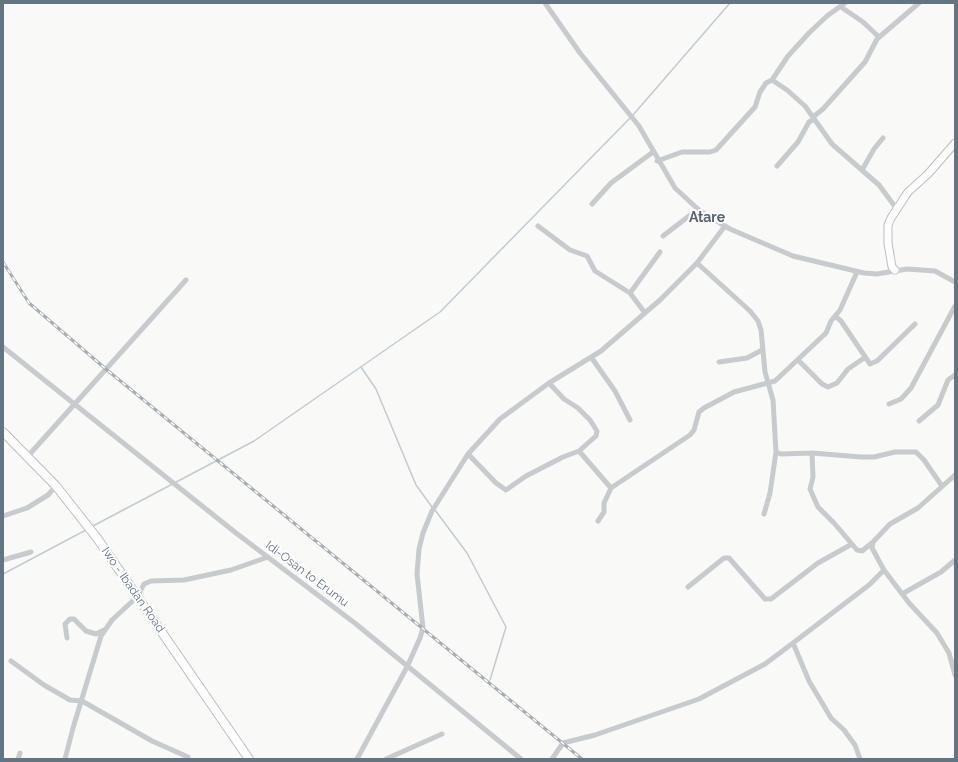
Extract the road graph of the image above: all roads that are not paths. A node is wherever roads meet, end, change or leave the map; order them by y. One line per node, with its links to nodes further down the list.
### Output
1 (545, 3): 10 (street)
2 (845, 3): 4 (street)
3 (919, 3): 5 (street)
4 (841, 7): 5 (street); 6 (street)
5 (879, 37): 7 (street)
6 (772, 80): 7 (street); 11 (street)
7 (813, 118): 12 (street); 13 (street)
8 (882, 138): 13 (street)
9 (955, 143): 15 (street)
10 (653, 152): 11 (street); 14 (street)
11 (657, 161): 16 (street)
12 (777, 166)
13 (862, 170): 15 (street)
14 (592, 204)
15 (896, 208): 22 (street)
16 (698, 209): 18 (street); 19 (street)
17 (538, 226): 26 (street)
18 (724, 226): 21 (street); 23 (street)
19 (663, 236)
20 (660, 252): 26 (street)
21 (697, 263): 28 (street); 32 (street)
22 (895, 270): 23 (street); 25 (street)
23 (857, 272): 29 (street)
24 (186, 280): 41 (street)
25 (955, 282)
26 (630, 293): 28 (street)
27 (955, 306): 40 (street)
28 (645, 313): 33 (street)
29 (835, 316): 34 (street); 35 (street)
30 (915, 324): 34 (street)
31 (3, 347): 41 (street, Idi-Osan to Erumu)
32 (762, 350): 36 (street); 39 (street)
33 (591, 357): 38 (street); 42 (street)
34 (864, 358): 35 (street)
35 (798, 360): 39 (street)
36 (719, 362)
37 (955, 375): 43 (street)
38 (549, 383): 45 (street); 48 (street)
39 (768, 383): 46 (street); 53 (street)
40 (889, 404)
41 (77, 406): 49 (street); 60 (street, Idi-Osan to Erumu)
42 (630, 420)
43 (919, 421)
44 (3, 432): 49 (main road, Iwo - Ibadan Road)
45 (579, 451): 48 (street); 53 (street)
46 (776, 452): 47 (street); 54 (street)
47 (812, 453): 52 (street); 58 (street)
48 (468, 454): 71 (street)
49 (28, 456): 51 (main road, Iwo - Ibadan Road)
50 (955, 475): 52 (street)
51 (56, 486): 55 (street); 66 (main road, Iwo - Ibadan Road)
52 (942, 486): 57 (street)
53 (611, 488): 56 (street)
54 (764, 514)
55 (3, 516)
56 (598, 521)
57 (873, 542): 58 (street); 63 (street)
58 (852, 544): 64 (street)
59 (31, 552): 61 (street)
60 (268, 557): 66 (street); 71 (street, Idi-Osan to Erumu)
61 (3, 560)
62 (955, 560): 65 (street)
63 (884, 570): 65 (street); 69 (street)
64 (688, 587)
65 (902, 594): 72 (street)
66 (137, 598): 67 (street); 79 (main road, Iwo - Ibadan Road)
67 (104, 630): 68 (street); 73 (street)
68 (67, 638)
69 (793, 643): 83 (street); 84 (street)
70 (11, 661): 73 (street)
71 (407, 667): 80 (street); 82 (street, Idi-Osan to Erumu)
72 (955, 675)
73 (82, 702): 76 (street); 78 (street)
74 (442, 734): 81 (street)
75 (20, 753): 77 (street)
76 (188, 757)
77 (18, 759)
78 (65, 759)
79 (249, 759)
80 (357, 759)
81 (386, 759)
82 (521, 759)
83 (552, 759)
84 (860, 759)

